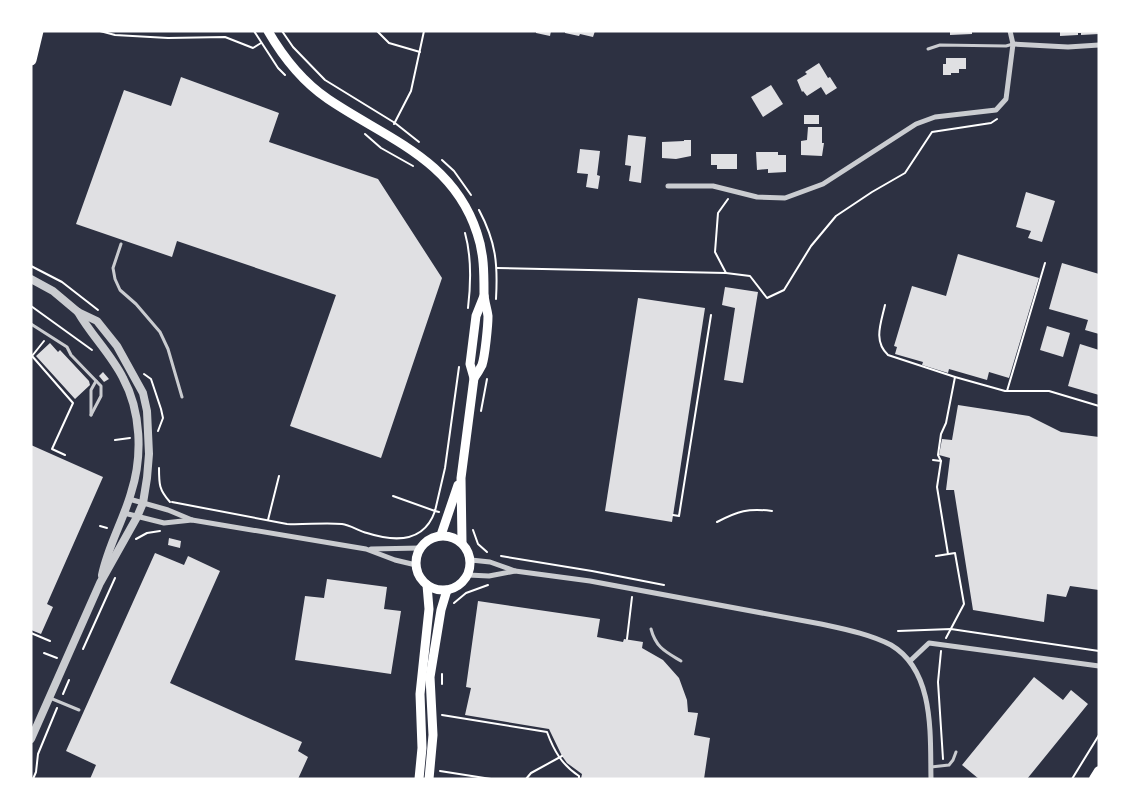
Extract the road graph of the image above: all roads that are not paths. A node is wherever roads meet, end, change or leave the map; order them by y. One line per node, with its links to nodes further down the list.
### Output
1 (38, 31): 7 (highway)
2 (268, 31): 15 (main road)
3 (1010, 31): 4 (street)
4 (1013, 44): 5 (street); 6 (lane); 8 (street)
5 (1099, 45)
6 (928, 49)
7 (31, 60)
8 (668, 186)
9 (121, 244): 14 (lane)
10 (31, 279): 11 (street)
11 (78, 312): 16 (street); 17 (street)
12 (31, 324): 13 (lane)
13 (96, 381): 13 (lane)
14 (182, 397)
15 (460, 478): 21 (main road); 22 (main road)
16 (129, 499): 17 (street); 18 (street)
17 (143, 503): 19 (street); 20 (street)
18 (124, 513): 19 (street); 29 (street)
19 (137, 517): 20 (street); 29 (street)
20 (192, 520): 24 (street)
21 (441, 535): 22 (main road); 23 (main road)
22 (462, 542): 25 (main road)
23 (420, 548): 24 (street); 26 (main road)
24 (366, 549): 26 (street)
25 (471, 560): 27 (street); 28 (main road)
26 (416, 565): 30 (main road)
27 (515, 571): 28 (street); 34 (street)
28 (468, 575): 31 (main road)
29 (100, 582): 36 (street)
30 (427, 585): 31 (main road); 42 (main road)
31 (446, 590): 43 (main road)
32 (651, 629): 33 (lane)
33 (681, 661)
34 (910, 661): 35 (street); 40 (street)
35 (1099, 666)
36 (49, 698): 37 (lane); 38 (street)
37 (79, 710)
38 (31, 739)
39 (956, 752): 40 (lane)
40 (931, 767): 44 (street)
41 (1099, 771): 45 (main road)
42 (419, 779)
43 (429, 779)
44 (931, 779)
45 (1094, 779)

